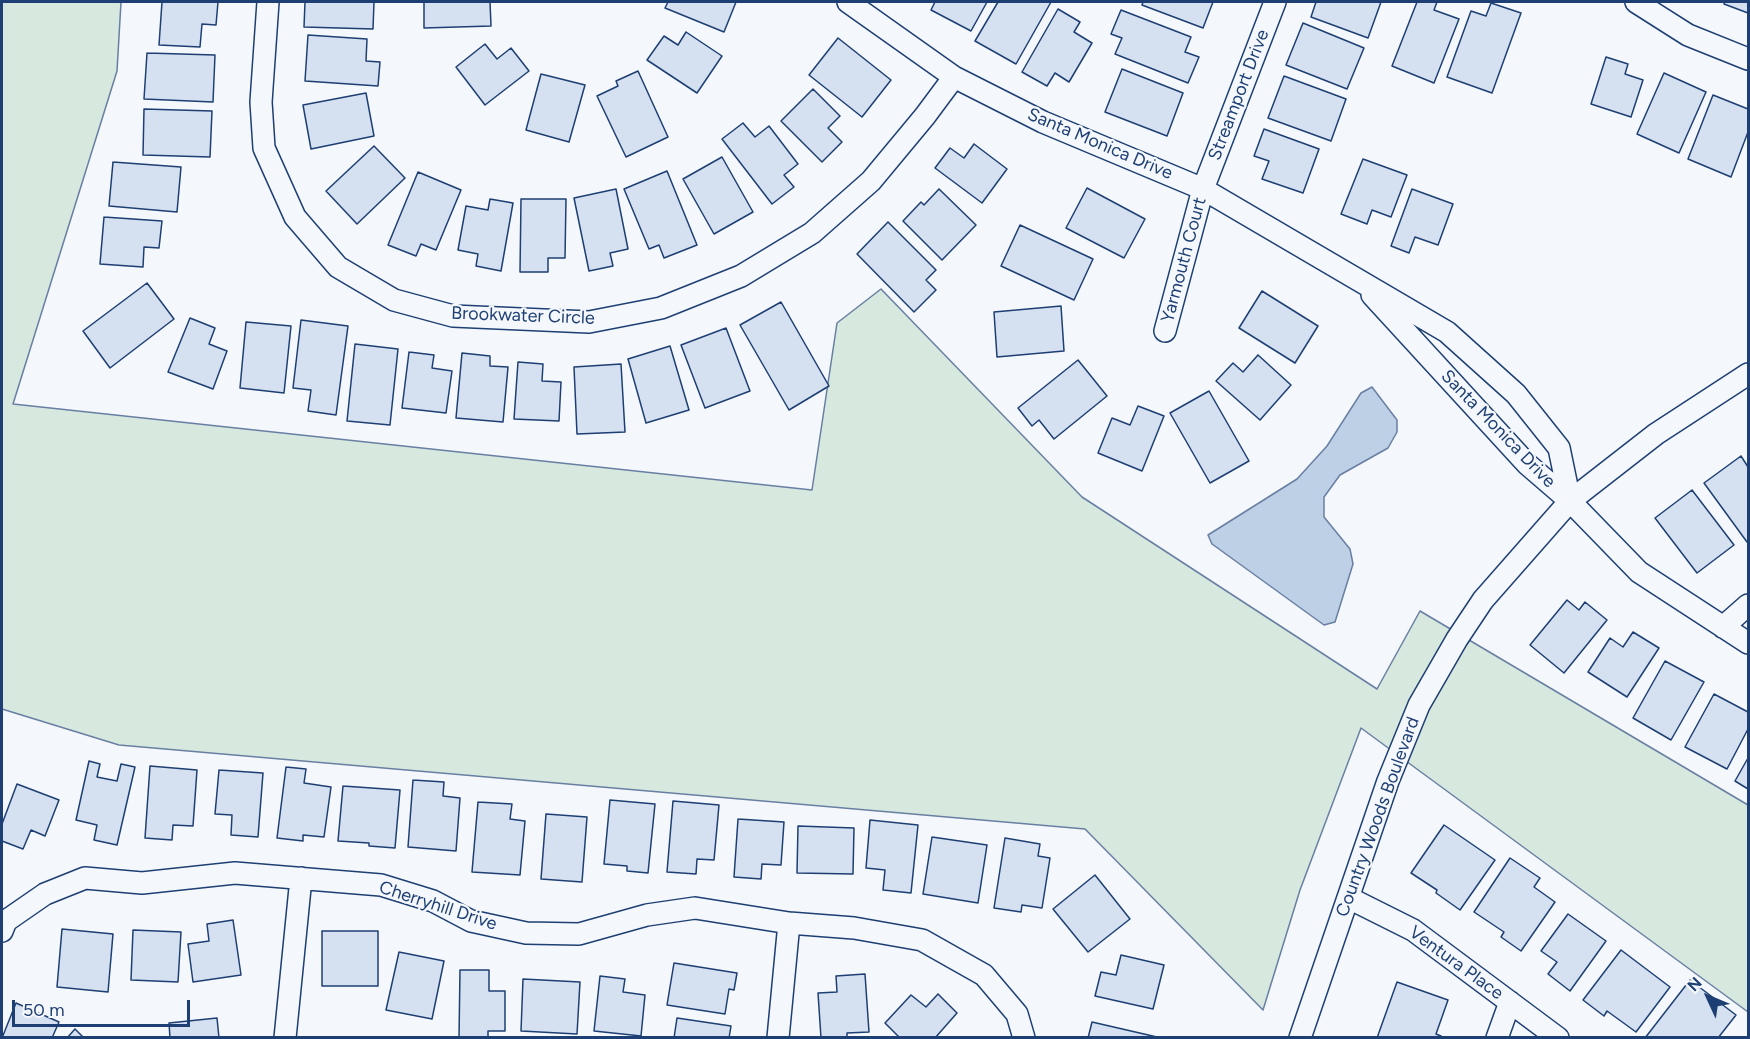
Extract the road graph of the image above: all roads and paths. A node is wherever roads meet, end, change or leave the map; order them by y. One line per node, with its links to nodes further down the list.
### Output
1 (268, 2): 6 (street, Brookwater Circle)
2 (848, 2): 6 (street, Santa Monica Drive)
3 (1275, 2): 7 (street, Streamport Drive)
4 (1636, 2): 5 (street)
5 (1749, 59)
6 (954, 77): 7 (street, Santa Monica Drive)
7 (1203, 189): 8 (street, Santa Monica Drive); 9 (street, Yarmouth Court)
8 (1357, 279): 11 (street, Santa Monica Drive); 11 (street, Santa Monica Drive)
9 (1165, 331)
10 (1749, 374): 11 (street, Country Woods Boulevard)
11 (1570, 501): 13 (street); 16 (street, Country Woods Boulevard)
12 (1749, 605): 13 (street)
13 (1723, 627): 14 (street)
14 (1749, 643)
15 (301, 878): 17 (street, Cherryhill Drive); 18 (street, Cherryhill Drive); 20 (street)
16 (1349, 898): 19 (street, Ventura Place); 23 (street, Country Woods Boulevard)
17 (789, 923): 21 (street); 22 (street, Cherryhill Drive)
18 (3, 924)
19 (1510, 1002): 24 (street); 25 (street, Ventura Place)
20 (285, 1038)
21 (778, 1038)
22 (1024, 1038)
23 (1300, 1038)
24 (1497, 1038)
25 (1558, 1038)

